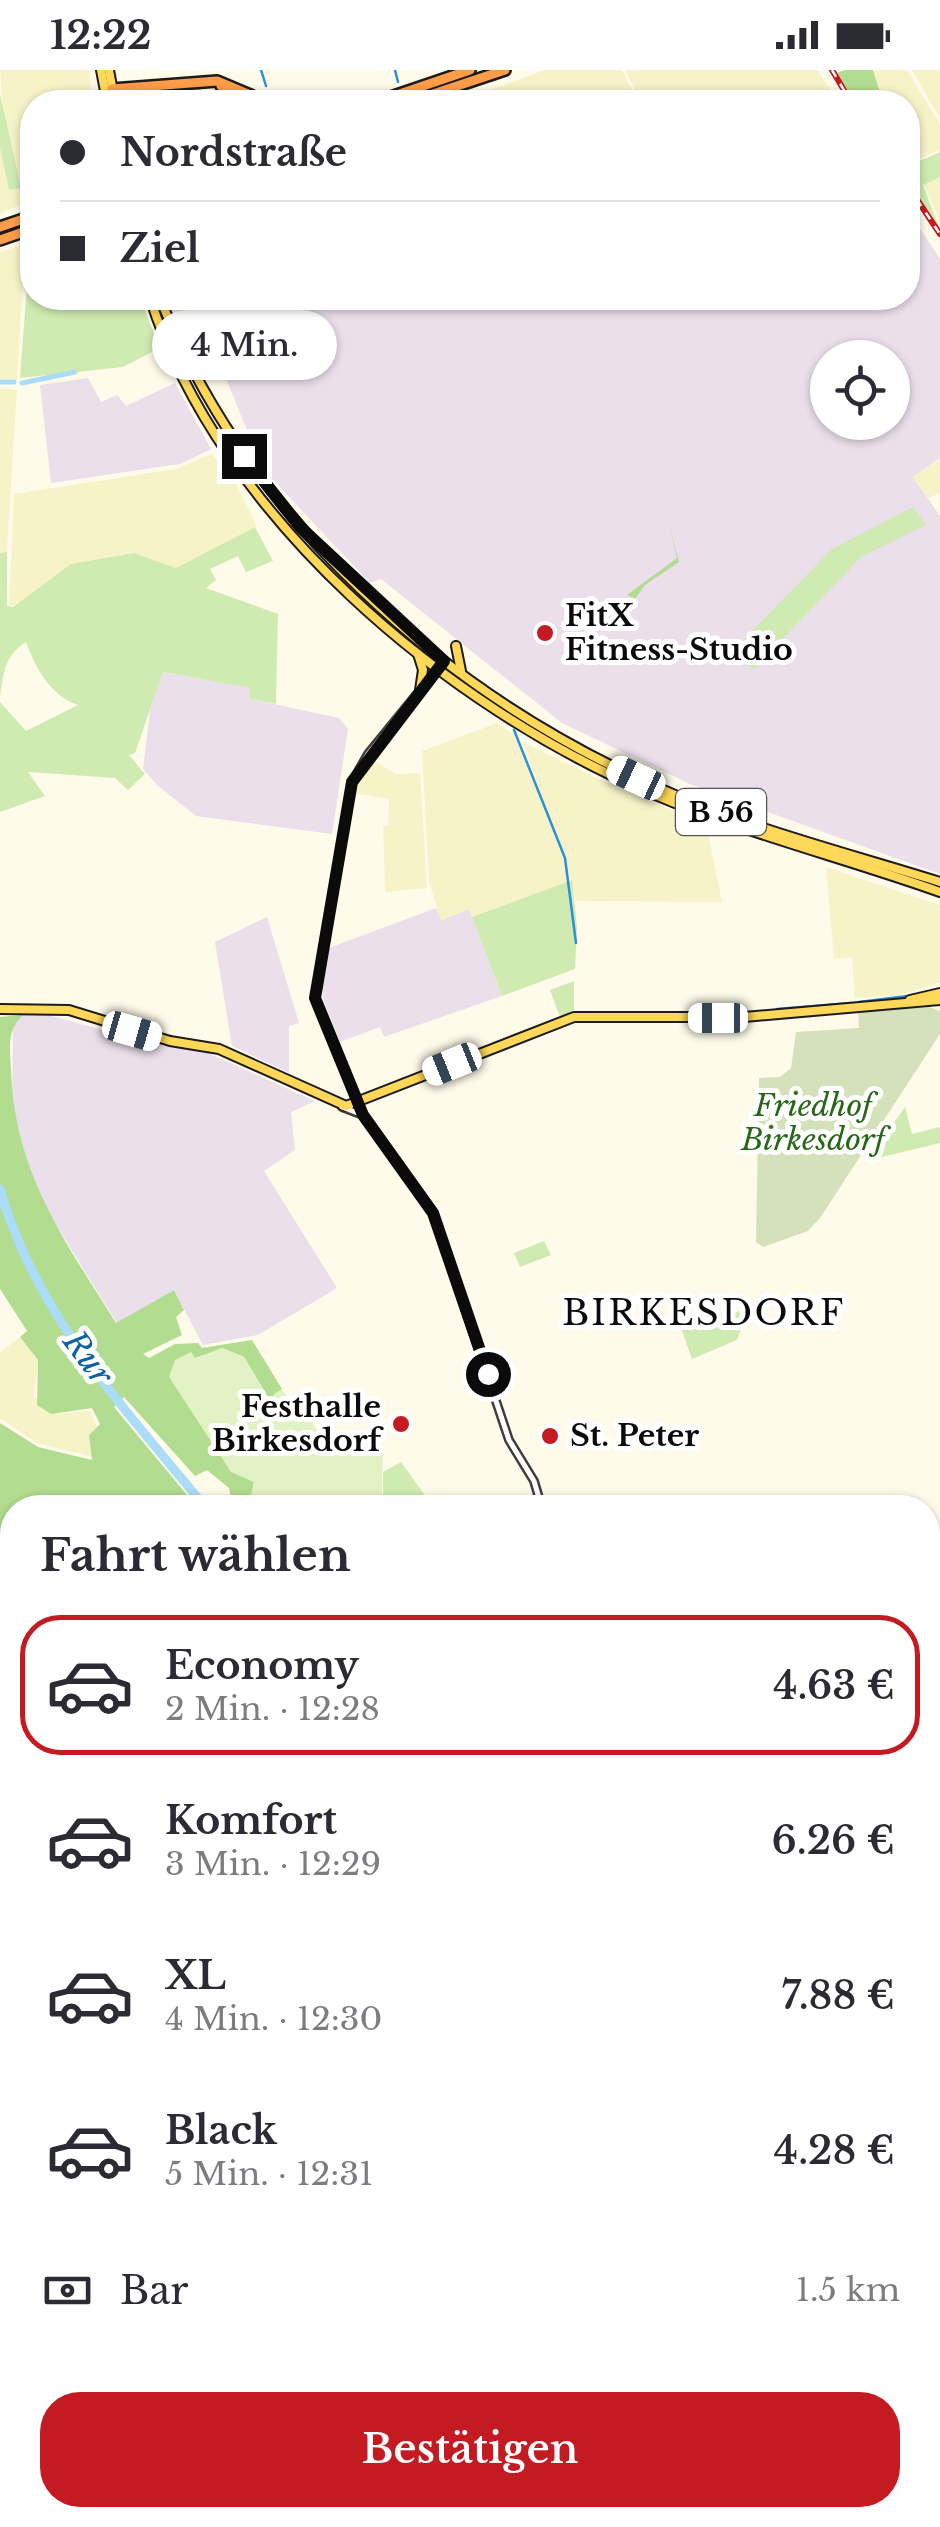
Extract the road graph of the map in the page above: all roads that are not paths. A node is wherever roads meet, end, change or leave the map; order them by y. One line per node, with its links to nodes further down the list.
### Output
1 (470, 70): 7 (highway)
2 (506, 70): 8 (highway)
3 (155, 90): 6 (highway)
4 (159, 90): 5 (highway)
5 (228, 90)
6 (242, 90)
7 (411, 90)
8 (445, 90)
9 (155, 310): 12 (main road, B 56)
10 (166, 310): 13 (main road, B 56)
11 (456, 646): 14 (main road)
12 (418, 654): 13 (main road, B 56); 15 (main road)
13 (441, 665): 14 (main road, B 56); 15 (street); 17 (main road, B 56)
14 (464, 675): 16 (main road, B 56)
15 (420, 690): 20 (street)
16 (940, 882)
17 (940, 892)
18 (940, 997): 20 (main road)
19 (1, 1009): 21 (main road)
20 (357, 1102): 21 (main road); 22 (street)
21 (340, 1105): 22 (street)
22 (363, 1115): 23 (street)
23 (539, 1495)

